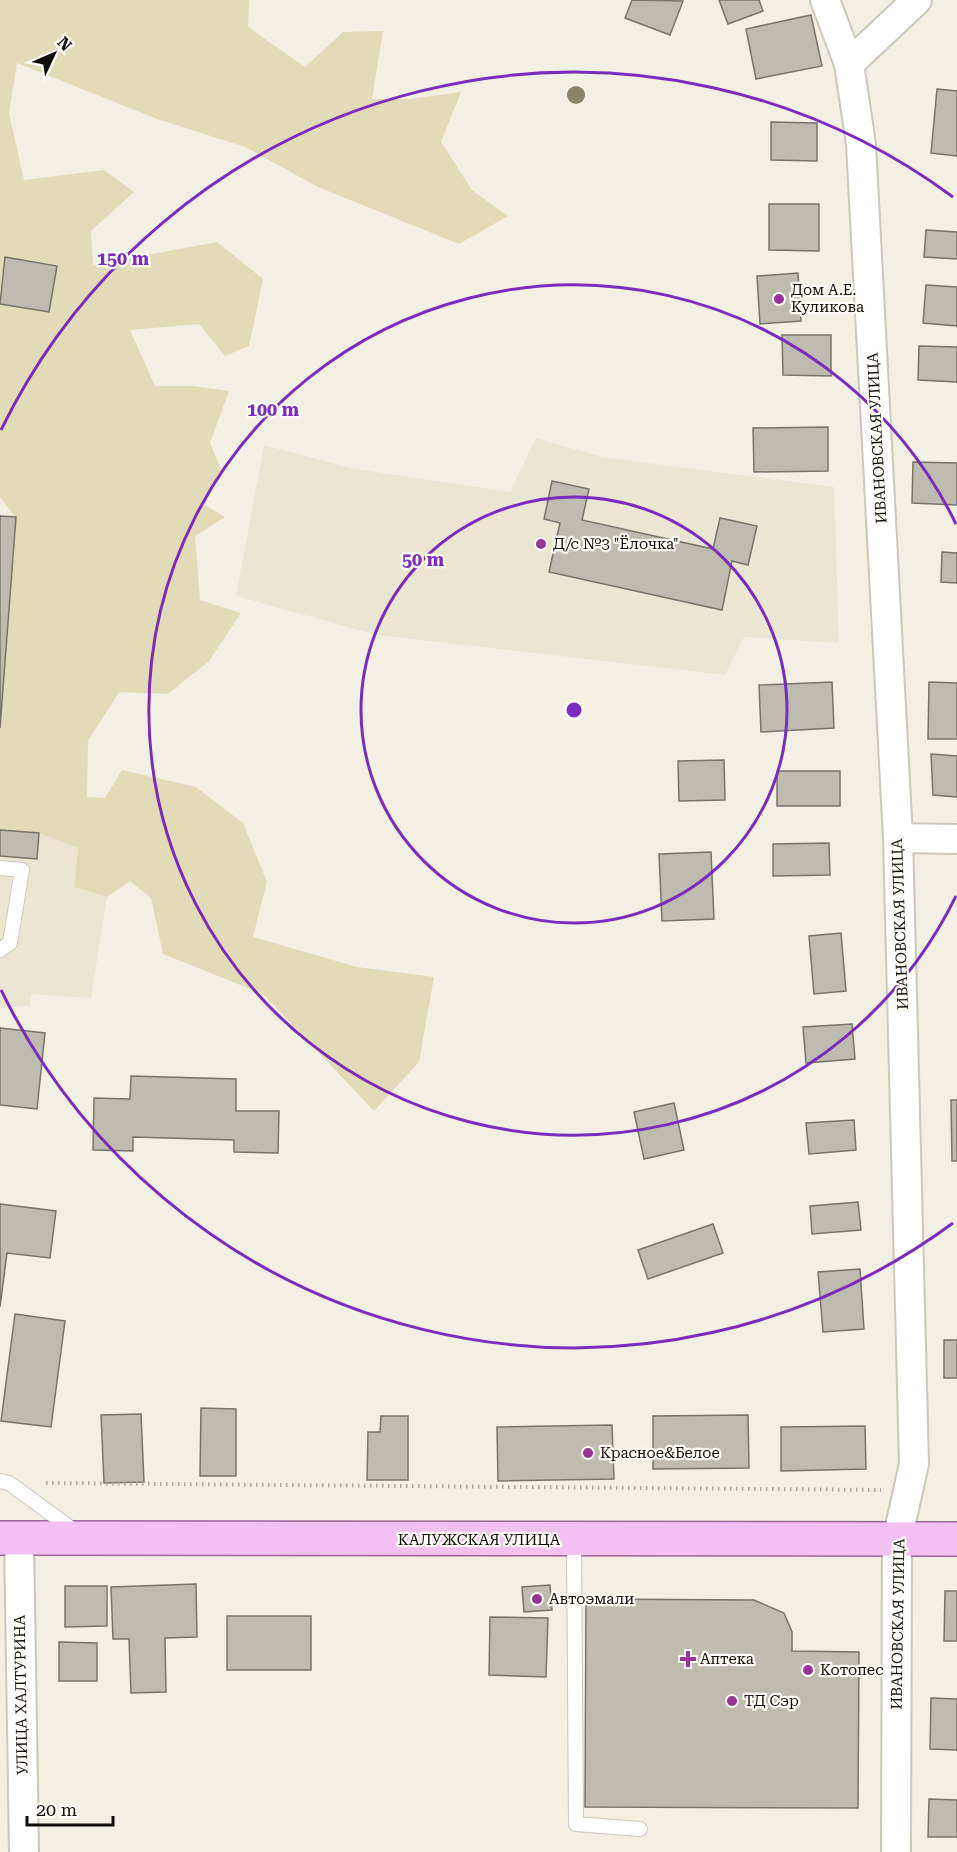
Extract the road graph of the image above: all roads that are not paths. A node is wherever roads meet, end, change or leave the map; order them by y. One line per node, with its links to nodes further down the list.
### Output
1 (825, 0): 3 (street, ИВАНОВСКАЯ УЛИЦА)
2 (917, 0): 3 (street)
3 (849, 64): 4 (street, ИВАНОВСКАЯ УЛИЦА)
4 (898, 838): 5 (street); 13 (street, ИВАНОВСКАЯ УЛИЦА)
5 (957, 839)
6 (0, 868): 7 (lane)
7 (0, 950)
8 (5, 1482): 10 (lane)
9 (10, 1538): 10 (main road, КАЛУЖСКАЯ УЛИЦА); 15 (street, УЛИЦА ХАЛТУРИНА)
10 (85, 1538): 12 (main road, КАЛУЖСКАЯ УЛИЦА)
11 (957, 1539): 13 (main road, КАЛУЖСКАЯ УЛИЦА)
12 (574, 1540): 13 (main road, КАЛУЖСКАЯ УЛИЦА); 14 (lane)
13 (897, 1540): 16 (street, ИВАНОВСКАЯ УЛИЦА)
14 (640, 1829)
15 (24, 1852)
16 (896, 1852)

